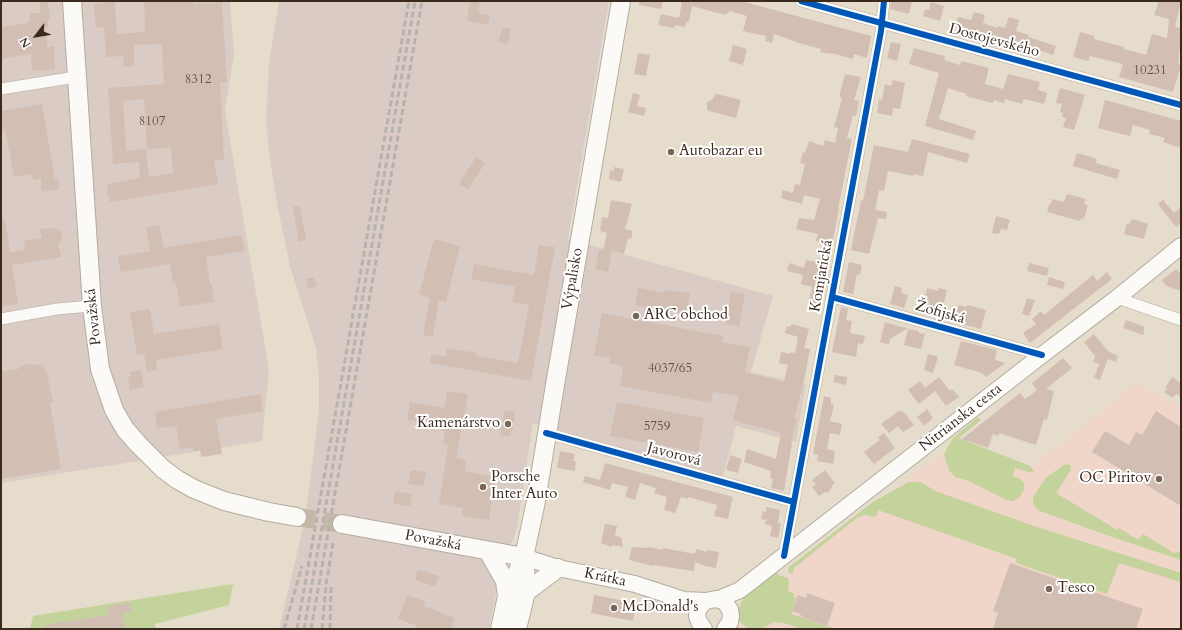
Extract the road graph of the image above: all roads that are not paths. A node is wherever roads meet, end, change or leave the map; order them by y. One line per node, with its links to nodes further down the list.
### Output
1 (72, 1): 6 (main road, Považská)
2 (621, 1): 16 (main road, Výpalisko)
3 (801, 1): 5 (street, Dostojevského)
4 (884, 1): 5 (street, Komjatická)
5 (883, 24): 8 (street, Dostojevského); 10 (street, Komjatická)
6 (76, 78): 7 (street); 12 (main road, Považská)
7 (1, 89)
8 (1181, 106)
9 (1181, 246): 11 (main road, Nitrianska cesta)
10 (832, 297): 15 (street, Žofijská); 17 (street, Komjatická)
11 (1117, 298): 14 (street); 15 (main road, Nitrianska cesta)
12 (92, 306): 13 (street); 18 (main road, Považská)
13 (1, 319)
14 (1181, 320)
15 (1042, 355): 21 (main road, Nitrianska cesta)
16 (546, 433): 17 (street, Javorová); 22 (main road, Výpalisko)
17 (794, 502): 21 (street, Komjatická)
18 (297, 516)
19 (342, 524): 20 (main road, Považská)
20 (488, 551): 22 (main road, Považská); 25 (main road)
21 (784, 556): 27 (main road, Nitrianska cesta)
22 (524, 557): 23 (main road, Krátka); 24 (main road, Výpalisko); 25 (main road, Výpalisko)
23 (558, 568): 24 (main road); 26 (main road, Krátka)
24 (526, 592): 30 (main road, Výpalisko)
25 (507, 596): 29 (main road, Výpalisko)
26 (684, 600): 27 (main road, Krátka); 28 (main road)
27 (719, 603): 28 (main road); 31 (main road)
28 (700, 625)
29 (500, 629)
30 (517, 629)
31 (725, 629)

